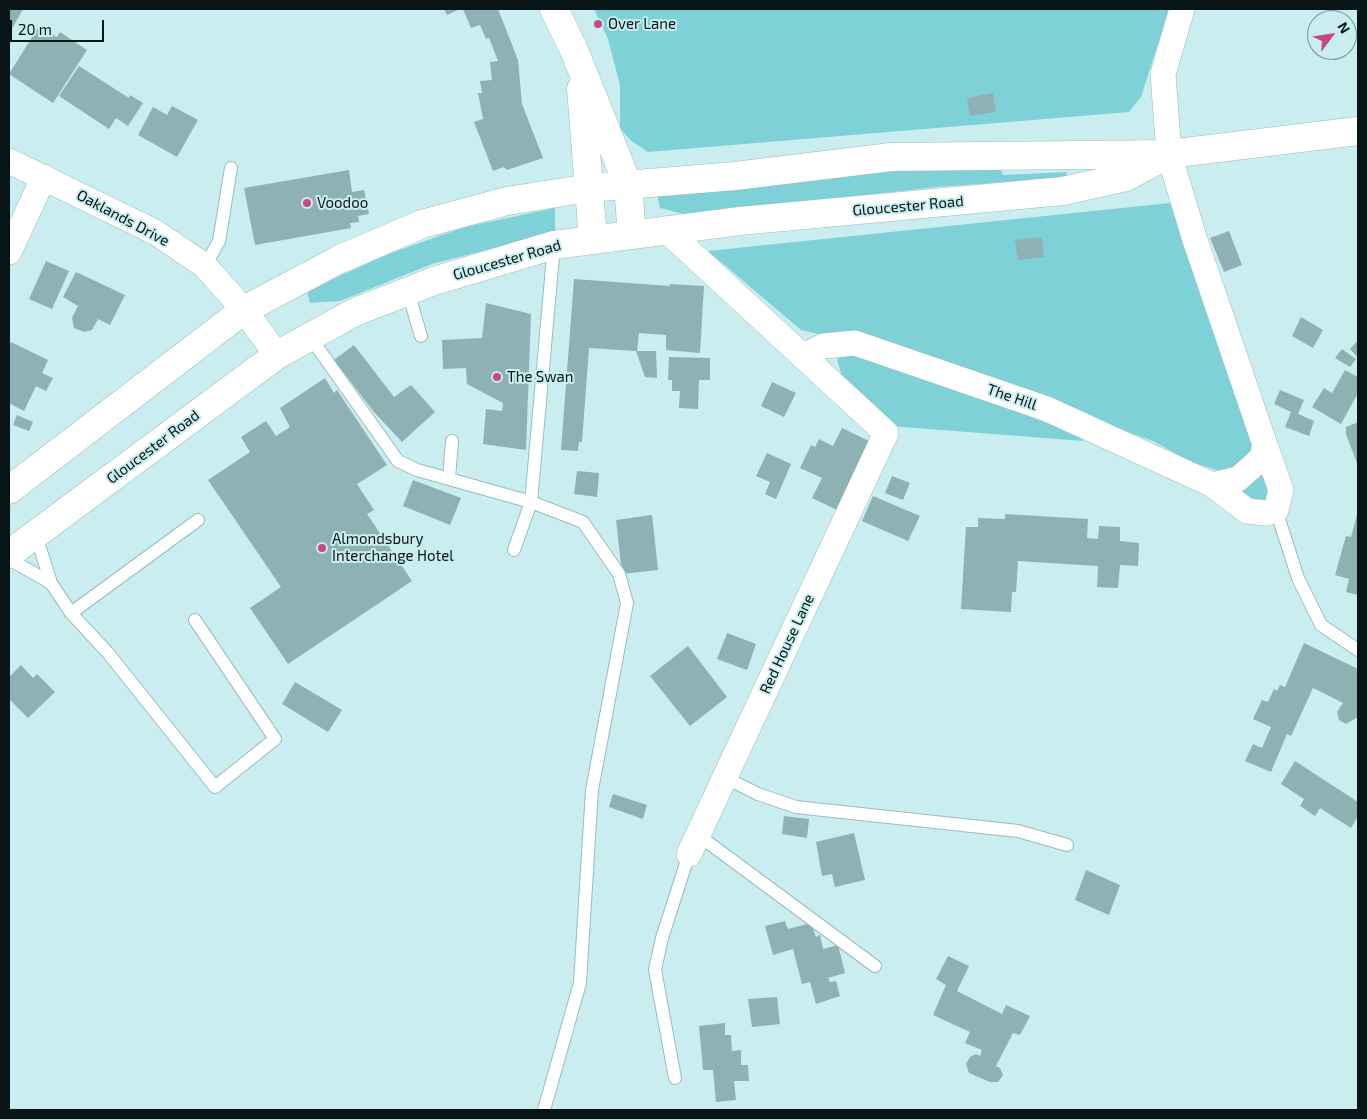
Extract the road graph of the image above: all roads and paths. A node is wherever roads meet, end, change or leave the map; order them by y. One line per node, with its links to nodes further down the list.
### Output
1 (554, 9): 3 (main road)
2 (1182, 9): 5 (street)
3 (580, 67): 9 (main road); 10 (main road)
4 (1358, 131): 5 (main road, Gloucester Road)
5 (1169, 154): 9 (main road, Gloucester Road); 11 (main road, Gloucester Road); 24 (street)
6 (9, 160): 8 (street, Oaklands Drive)
7 (230, 168): 16 (lane)
8 (44, 177): 15 (street); 16 (street, Oaklands Drive)
9 (628, 185): 10 (main road, Gloucester Road); 12 (main road)
10 (589, 188): 13 (main road); 18 (main road, Gloucester Road)
11 (665, 229): 12 (main road, Gloucester Road); 22 (street)
12 (632, 234): 13 (main road, Gloucester Road)
13 (593, 239): 14 (main road, Gloucester Road)
14 (554, 245): 17 (main road, Gloucester Road); 28 (lane)
15 (9, 252)
16 (205, 266): 18 (street, Oaklands Drive)
17 (408, 292): 19 (lane); 20 (main road, Gloucester Road)
18 (244, 310): 21 (street, Oaklands Drive); 27 (main road, Gloucester Road)
19 (421, 336)
20 (310, 337): 21 (main road, Gloucester Road); 25 (lane)
21 (277, 355): 31 (main road, Gloucester Road)
22 (804, 356): 26 (street, The Hill); 39 (street, Red House Lane)
23 (452, 441): 25 (lane)
24 (1264, 445): 26 (street); 29 (street)
25 (449, 478): 28 (lane)
26 (1213, 485): 29 (street, The Hill)
27 (9, 490)
28 (531, 502): 32 (lane); 44 (lane)
29 (1276, 510): 38 (lane)
30 (198, 520): 36 (lane)
31 (36, 535): 33 (main road, Gloucester Road); 35 (lane)
32 (514, 550)
33 (9, 554)
34 (9, 559): 35 (lane)
35 (50, 583): 36 (lane)
36 (71, 613): 37 (lane)
37 (195, 620)
38 (1358, 650)
39 (724, 777): 40 (street, Red House Lane); 41 (lane)
40 (694, 845): 42 (lane); 43 (lane)
41 (1067, 845)
42 (875, 966)
43 (675, 1078)
44 (544, 1110)

